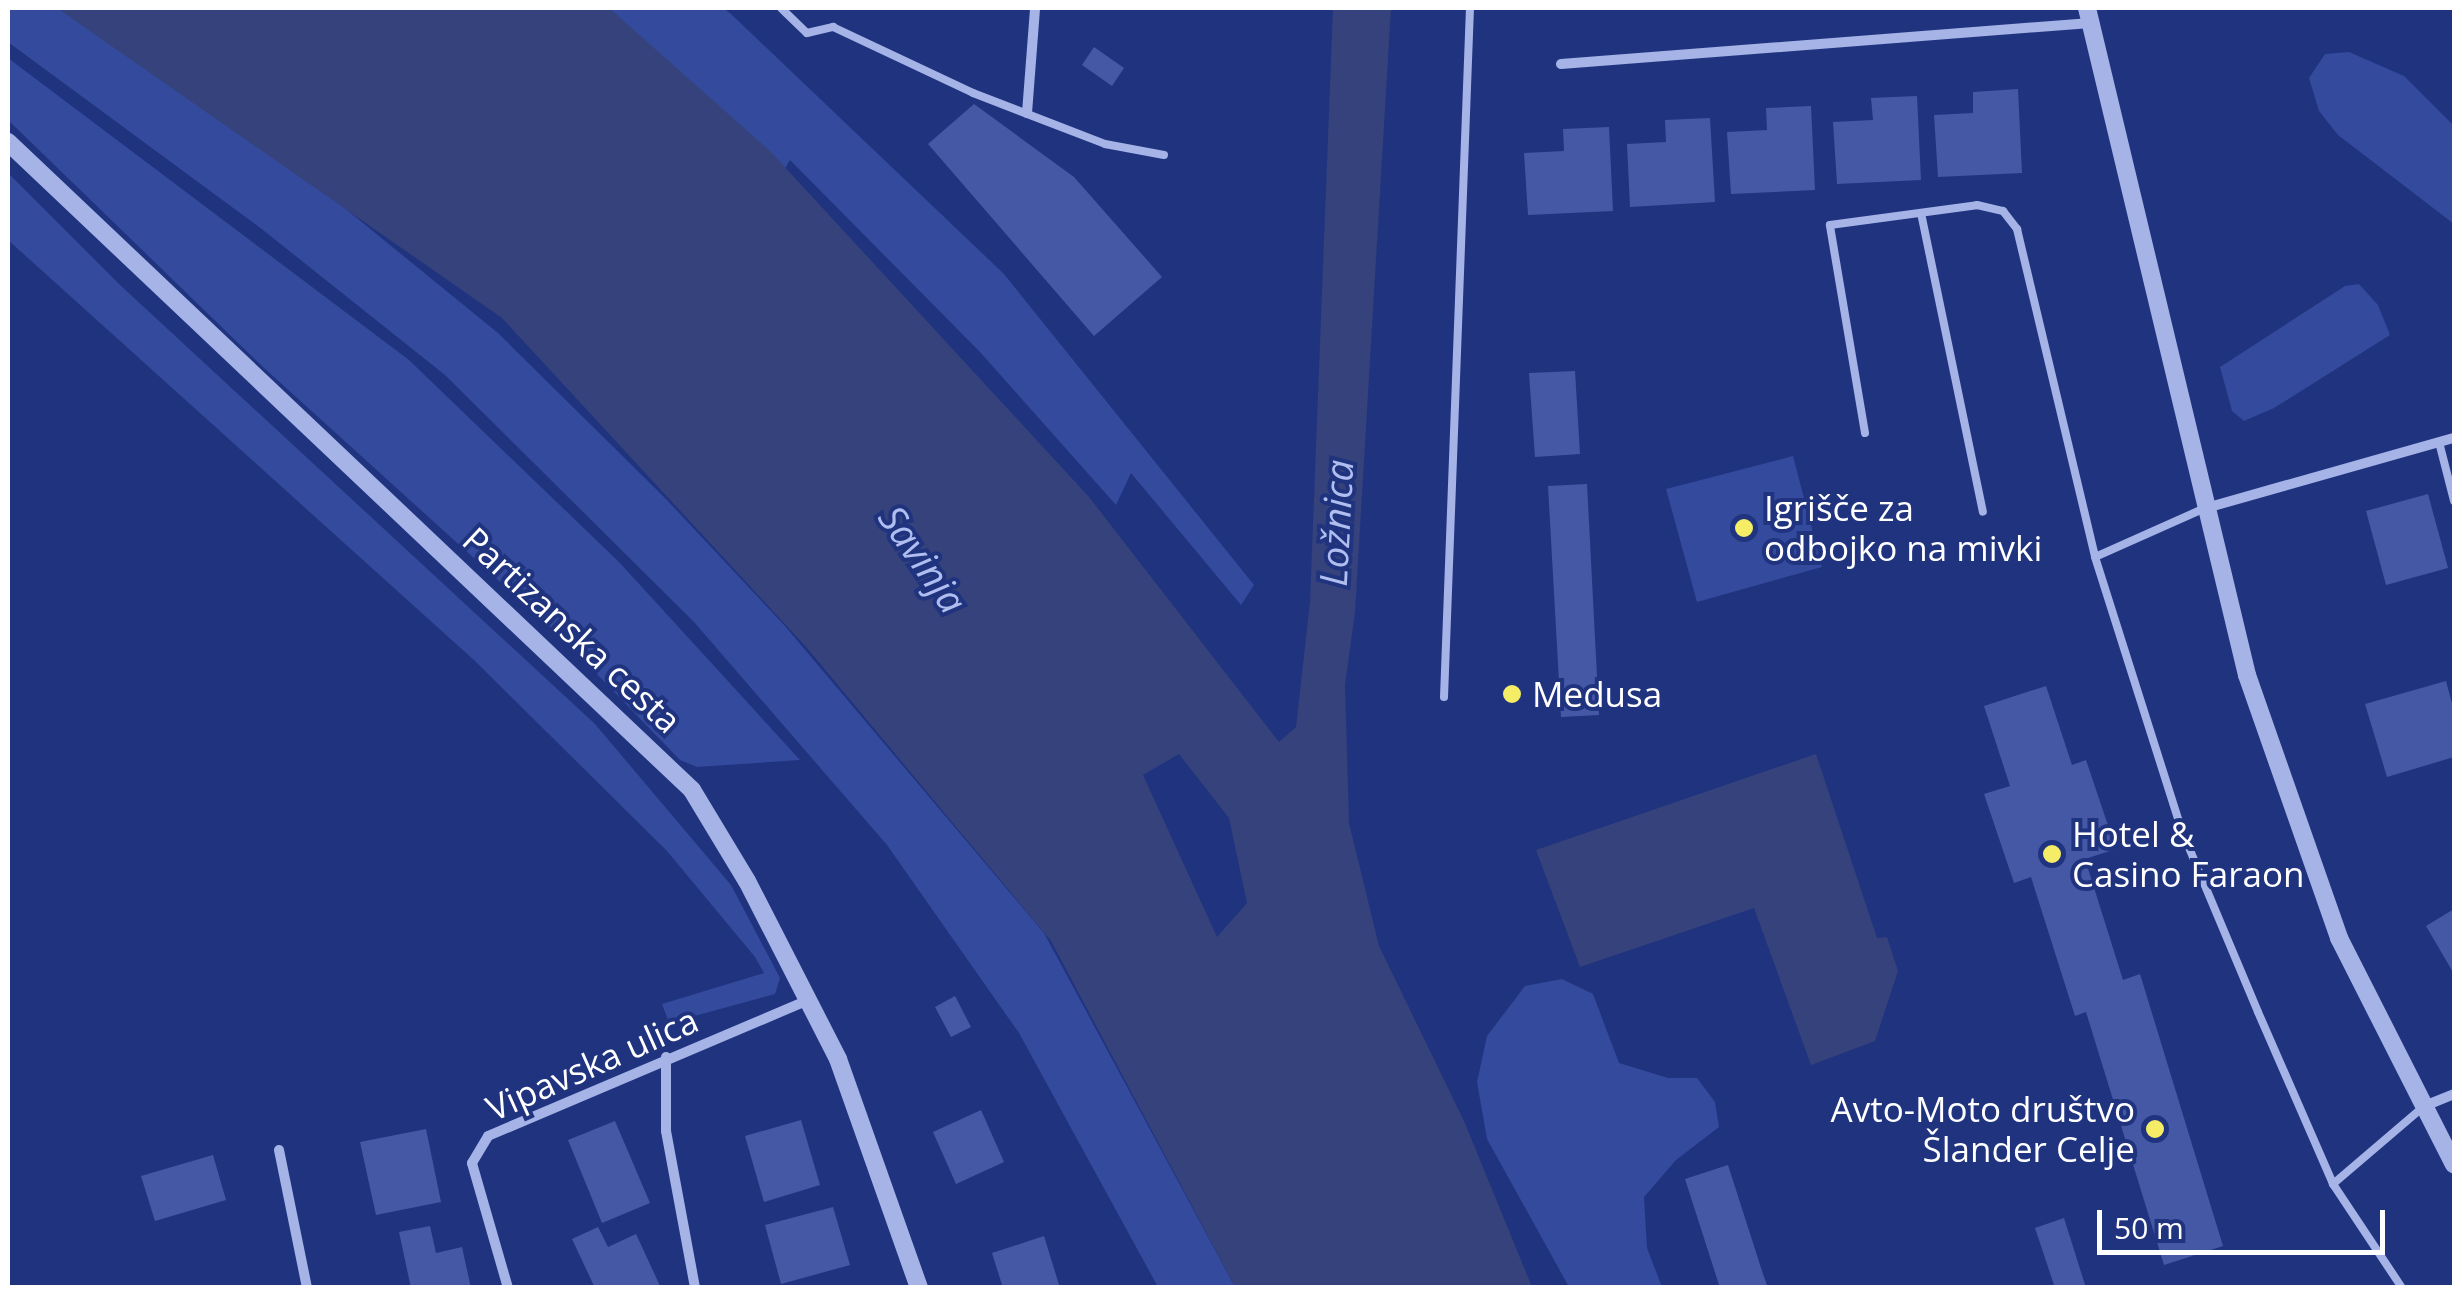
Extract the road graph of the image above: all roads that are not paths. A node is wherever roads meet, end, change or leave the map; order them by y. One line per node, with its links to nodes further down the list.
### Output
1 (781, 8): 6 (lane)
2 (1034, 8): 6 (street)
3 (1470, 8): 17 (lane)
4 (2088, 15): 5 (street); 14 (street)
5 (1561, 64)
6 (1027, 114): 8 (lane)
7 (8, 142): 18 (street, Partizanska cesta)
8 (1164, 155)
9 (1920, 212): 10 (lane); 15 (lane); 16 (lane)
10 (1865, 432)
11 (2454, 438): 12 (street)
12 (2439, 442): 13 (lane); 14 (street)
13 (2454, 501)
14 (2206, 508): 16 (lane); 21 (street)
15 (1983, 512)
16 (2096, 556): 24 (lane)
17 (1444, 697)
18 (809, 1000): 19 (street, Vipavska ulica); 28 (street, Partizanska cesta)
19 (666, 1058): 26 (street, Vipavska ulica); 27 (street)
20 (2454, 1094): 21 (street)
21 (2422, 1108): 23 (street); 24 (lane)
22 (278, 1150): 25 (street)
23 (2454, 1165)
24 (2333, 1184): 29 (lane)
25 (307, 1288)
26 (508, 1288)
27 (695, 1288)
28 (920, 1288)
29 (2402, 1288)

